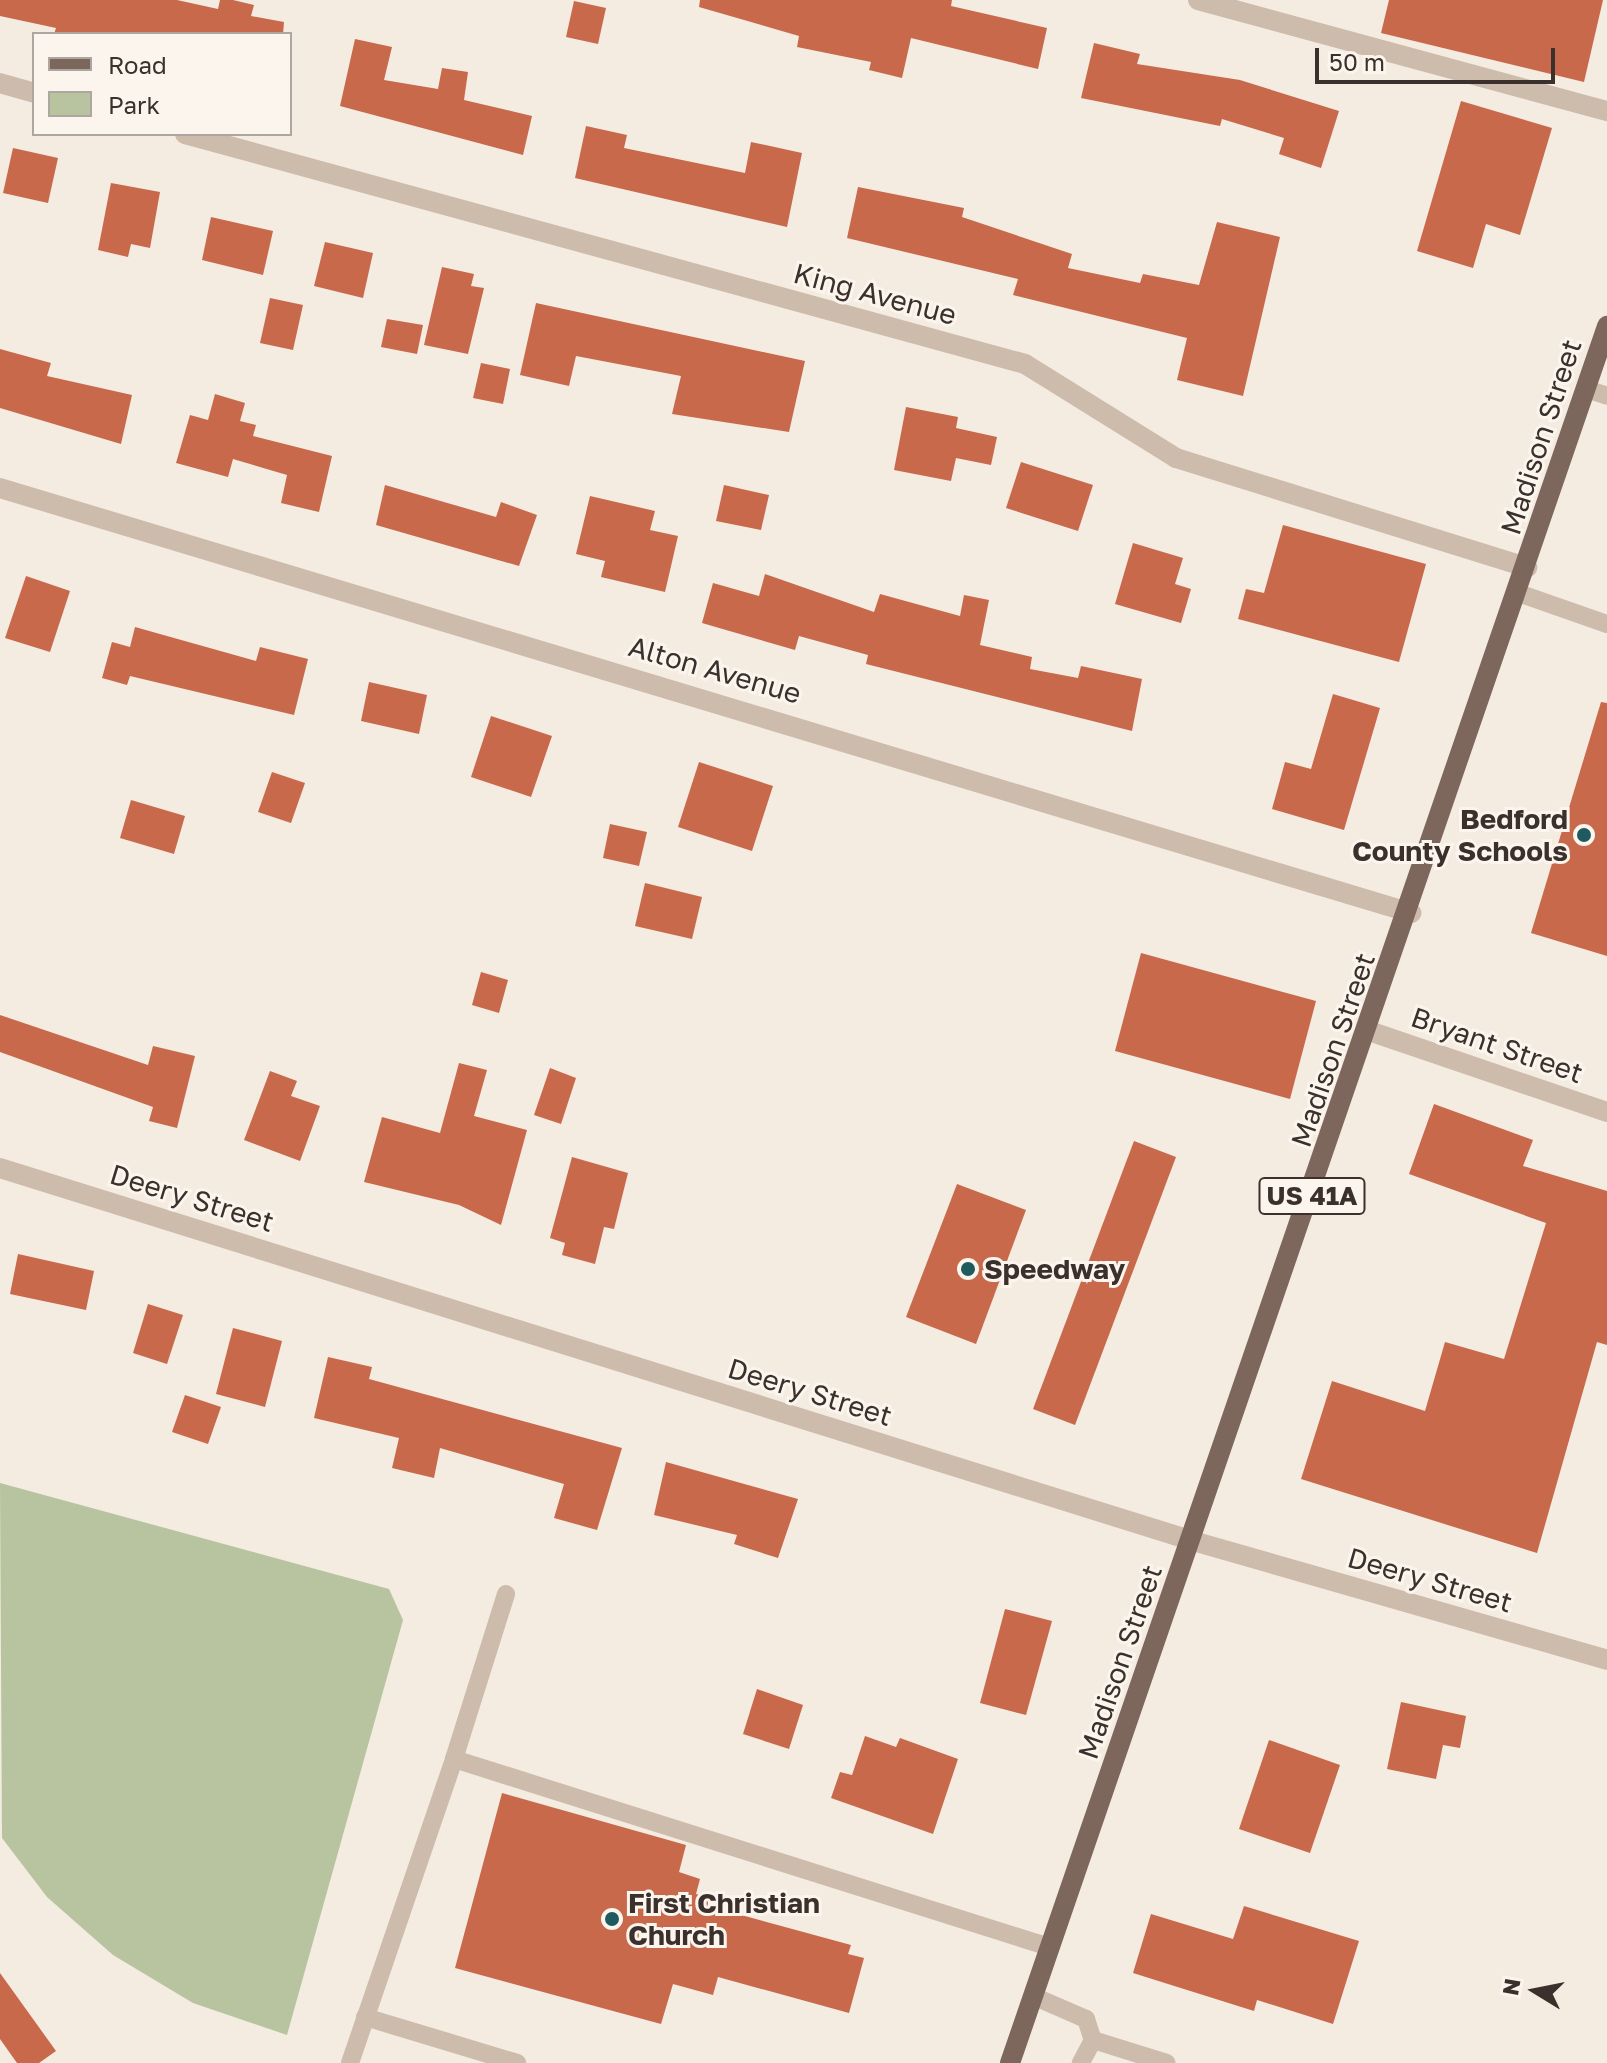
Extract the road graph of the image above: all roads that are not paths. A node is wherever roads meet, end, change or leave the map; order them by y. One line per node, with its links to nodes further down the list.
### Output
1 (1198, 0): 4 (street)
2 (0, 83): 3 (street)
3 (32, 92)
4 (1607, 111)
5 (192, 136): 10 (street, King Avenue)
6 (1607, 326): 7 (main road, Madison Street / US 41A)
7 (1586, 389): 8 (lane); 10 (main road, Madison Street / US 41A)
8 (1607, 396)
9 (0, 488): 13 (street, Alton Avenue)
10 (1527, 567): 11 (main road, Madison Street / US 41A)
11 (1518, 593): 12 (lane); 13 (main road, Madison Street / US 41A)
12 (1606, 620)
13 (1411, 913): 14 (main road, Madison Street / US 41A)
14 (1369, 1031): 15 (street, Bryant Street); 17 (main road, Madison Street / US 41A)
15 (1607, 1112)
16 (0, 1168): 17 (street, Deery Street)
17 (1193, 1541): 19 (street, Deery Street); 21 (main road, Madison Street / US 41A)
18 (506, 1594): 20 (lane)
19 (1607, 1660)
20 (454, 1759): 21 (lane); 23 (lane)
21 (1049, 1947): 22 (main road, Madison Street / US 41A)
22 (1033, 1996): 24 (lane); 27 (main road, Madison Street / US 41A)
23 (365, 2017): 25 (lane); 26 (lane)
24 (1093, 2040): 28 (lane); 29 (lane)
25 (350, 2063)
26 (517, 2063)
27 (1010, 2063)
28 (1081, 2063)
29 (1167, 2063)

